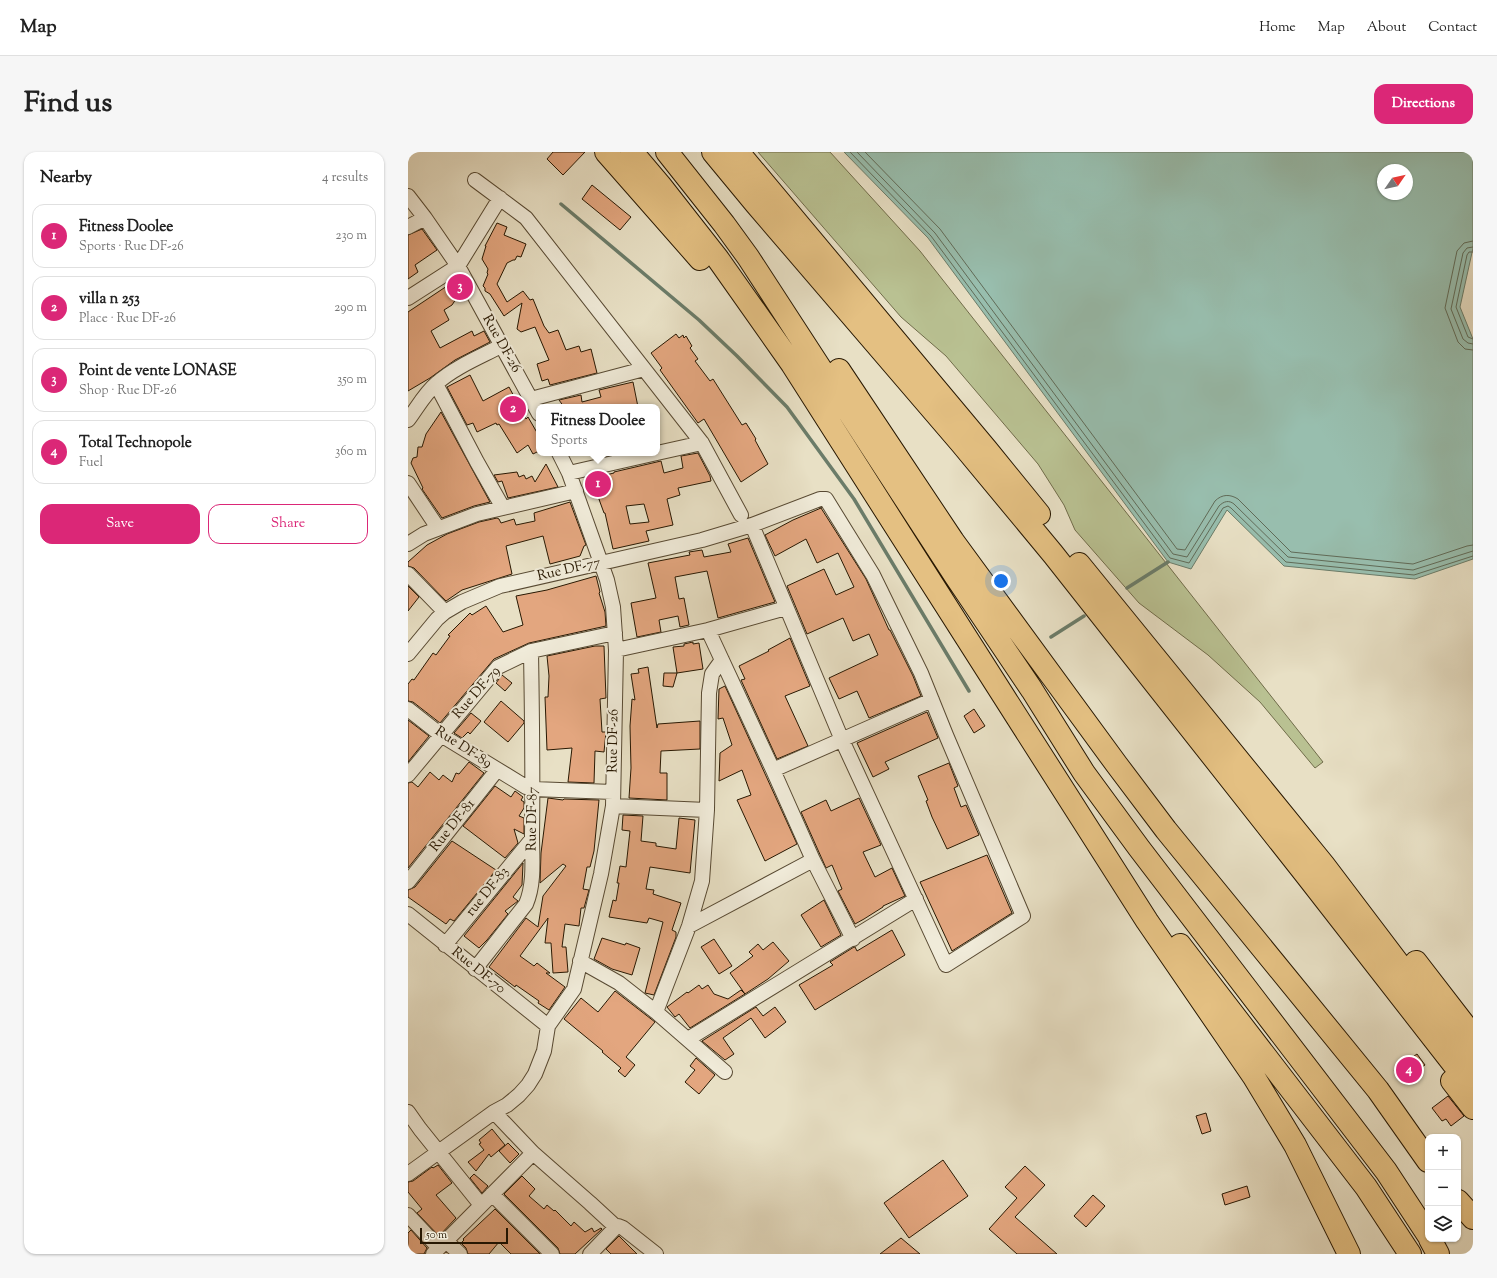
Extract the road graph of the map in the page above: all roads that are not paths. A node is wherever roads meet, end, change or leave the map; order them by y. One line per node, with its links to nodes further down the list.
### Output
1 (606, 152): 15 (highway)
2 (632, 152): 15 (highway)
3 (667, 152): 11 (highway)
4 (713, 152): 56 (highway)
5 (738, 152): 56 (highway)
6 (475, 180): 8 (street)
7 (408, 196): 9 (street, Rue DF-26)
8 (500, 198): 12 (street); 16 (street)
9 (425, 218): 10 (street); 12 (street, Rue DF-26)
10 (408, 227)
11 (748, 257): 77 (highway); 85 (highway)
12 (458, 266): 13 (street); 14 (street, Rue DF-26)
13 (408, 298)
14 (501, 346): 17 (street); 18 (street, Rue DF-26)
15 (792, 364): 51 (highway)
16 (644, 369): 18 (street); 21 (street)
17 (436, 384): 20 (street); 28 (street)
18 (531, 399): 19 (street, Rue DF-26)
19 (536, 408)
20 (408, 420)
21 (702, 443): 22 (street); 29 (street)
22 (660, 452)
23 (560, 456): 25 (street, Rue DF-26)
24 (644, 456): 25 (street)
25 (569, 473): 27 (street, Rue DF-26)
26 (408, 483): 31 (street)
27 (576, 491): 28 (street); 33 (street, Rue DF-26)
28 (502, 508): 31 (street)
29 (741, 515)
30 (752, 525): 33 (street, Rue DF-77); 35 (street); 43 (street, Rue DF-77)
31 (438, 528): 32 (street)
32 (408, 544)
33 (601, 563): 36 (street, Rue DF-77); 38 (street, Rue DF-26)
34 (408, 574): 36 (street)
35 (786, 608): 37 (street); 46 (street)
36 (445, 612): 41 (street, Rue DF-77)
37 (708, 630): 39 (street); 42 (street)
38 (615, 633): 39 (street, Rue DF-26); 40 (street, Rue DF-79)
39 (616, 650): 52 (street, Rue DF-26)
40 (531, 651): 45 (street, Rue DF-79); 50 (street, Rue DF-87)
41 (408, 654)
42 (722, 660): 48 (street); 53 (street)
43 (932, 700): 46 (street); 58 (street)
44 (408, 709): 45 (street, Rue DF-89)
45 (441, 735): 47 (street, Rue DF-89); 49 (street, Rue DF-79)
46 (842, 740): 48 (street); 58 (street)
47 (497, 770): 50 (street, Rue DF-89); 57 (street, Rue DF-81)
48 (773, 770): 55 (street)
49 (408, 775)
50 (533, 789): 52 (street, Rue DF-89); 54 (street, Rue DF-87)
51 (1063, 789): 92 (highway); 93 (highway)
52 (613, 799): 53 (street, Rue DF-89); 63 (street, Rue DF-26)
53 (707, 810): 60 (street)
54 (532, 839): 62 (street, rue DF-83); 64 (street, Rue DF-87)
55 (813, 860): 60 (street); 61 (street)
56 (1315, 870): 67 (highway); 69 (highway); 71 (highway); 72 (highway)
57 (408, 882)
58 (916, 900): 61 (street)
59 (408, 914): 62 (street, Rue DF-70)
60 (689, 926): 65 (street)
61 (853, 939): 68 (street)
62 (445, 945): 64 (street, Rue DF-70)
63 (580, 961): 65 (street); 66 (street, Rue DF-26)
64 (475, 969): 66 (street, Rue DF-70)
65 (656, 1012): 68 (street)
66 (548, 1026): 74 (street)
67 (1473, 1036)
68 (688, 1039): 70 (street)
69 (1473, 1062)
70 (725, 1072)
71 (1473, 1089)
72 (1473, 1108)
73 (408, 1112): 75 (street)
74 (494, 1112): 75 (street); 76 (street)
75 (439, 1152): 78 (street); 81 (street)
76 (533, 1153): 79 (street); 84 (street)
77 (1425, 1157)
78 (408, 1174)
79 (492, 1194): 81 (street); 89 (street)
80 (1461, 1204): 83 (highway)
81 (481, 1205): 87 (street)
82 (408, 1215): 87 (street)
83 (1473, 1218)
84 (617, 1227): 90 (street); 91 (street)
85 (1425, 1231)
86 (1432, 1242): 94 (highway)
87 (439, 1248): 88 (street)
88 (460, 1254)
89 (552, 1254)
90 (590, 1254)
91 (656, 1254)
92 (1349, 1254)
93 (1410, 1254)
94 (1438, 1254)

